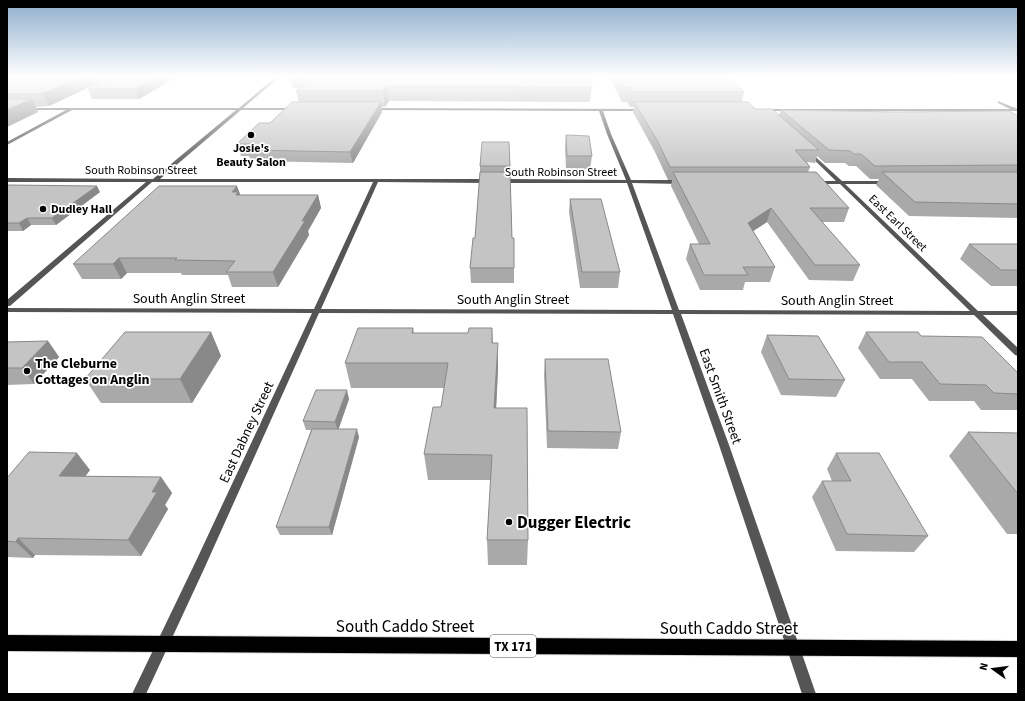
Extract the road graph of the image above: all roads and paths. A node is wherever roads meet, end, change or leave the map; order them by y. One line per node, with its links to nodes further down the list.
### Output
1 (7, 109): 2 (street)
2 (73, 109): 3 (street); 10 (street)
3 (240, 109): 4 (street); 13 (street)
4 (302, 109)
5 (364, 109): 6 (street)
6 (601, 110): 7 (street); 15 (street, East Smith Street)
7 (647, 110)
8 (1018, 111): 9 (street)
9 (768, 115)
10 (7, 144)
11 (803, 147): 18 (street, East Earl Street)
12 (7, 180): 13 (street, South Robinson Street)
13 (153, 180): 14 (street, South Robinson Street); 20 (street)
14 (376, 181): 15 (street, South Robinson Street); 22 (street, East Dabney Street)
15 (629, 182): 16 (street, South Robinson Street); 23 (street, East Smith Street)
16 (685, 182)
17 (813, 182): 18 (street)
18 (842, 182): 19 (street); 24 (street, East Earl Street)
19 (896, 182)
20 (7, 304)
21 (7, 310): 22 (street, South Anglin Street)
22 (317, 311): 23 (street, South Anglin Street); 28 (street, East Dabney Street)
23 (676, 312): 24 (street, South Anglin Street); 29 (street, East Smith Street)
24 (976, 313): 25 (street, South Anglin Street); 26 (street, East Earl Street)
25 (1018, 313)
26 (1018, 353)
27 (7, 643): 28 (main road, South Caddo Street / TX 171)
28 (162, 644): 29 (main road, South Caddo Street / TX 171); 31 (street, East Dabney Street)
29 (793, 647): 30 (main road, South Caddo Street / TX 171); 32 (street, East Smith Street)
30 (1018, 649)
31 (138, 694)
32 (809, 694)

